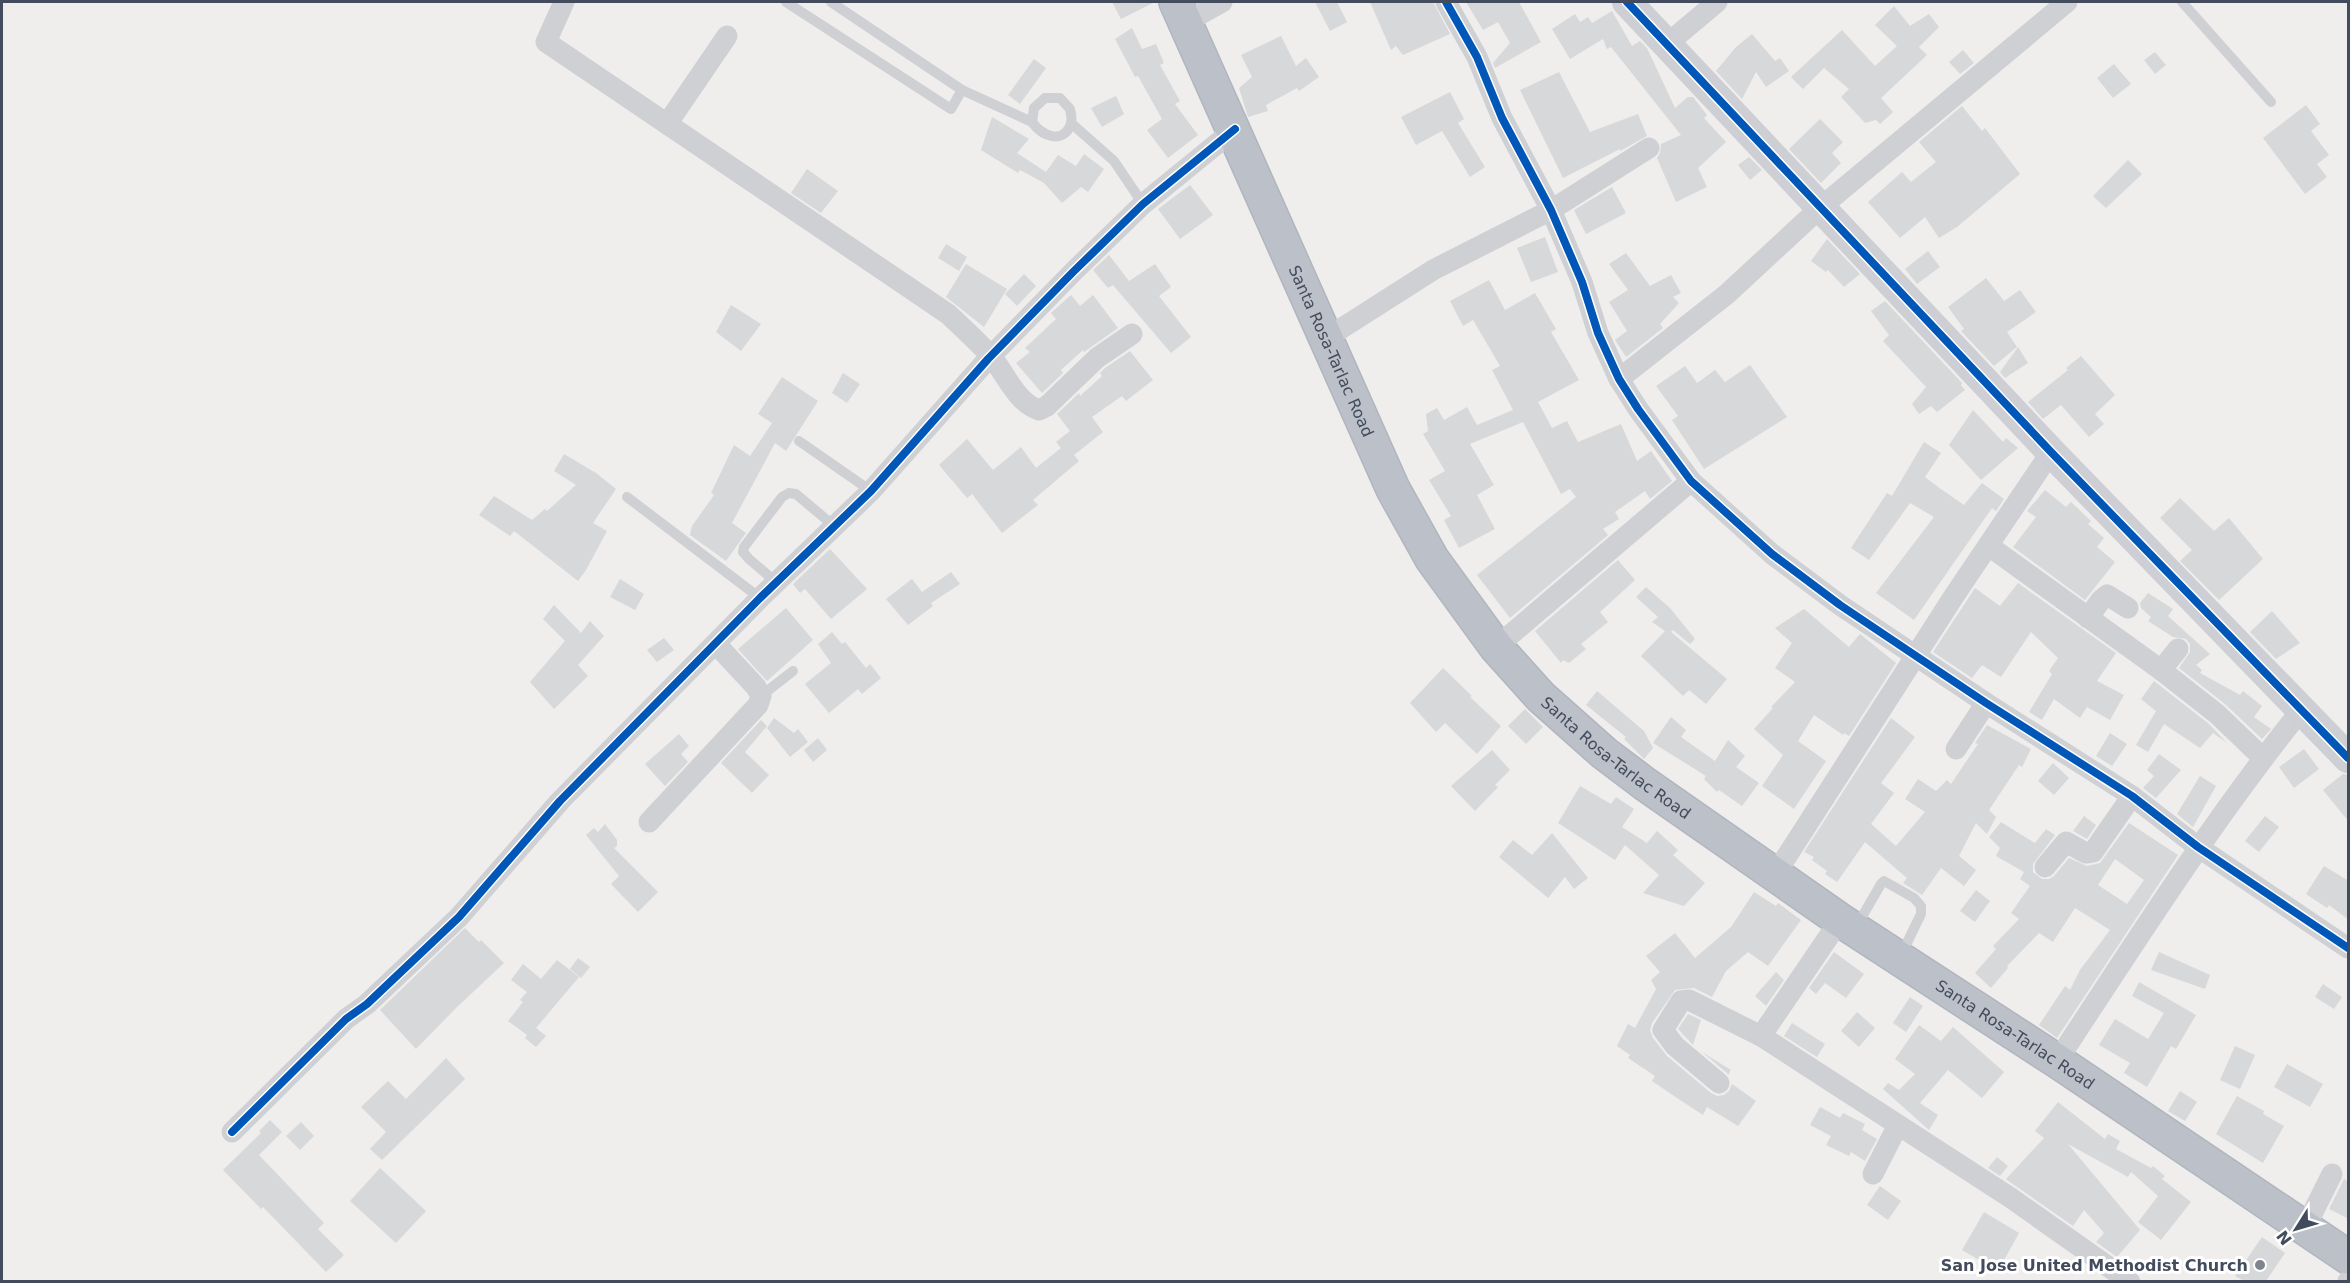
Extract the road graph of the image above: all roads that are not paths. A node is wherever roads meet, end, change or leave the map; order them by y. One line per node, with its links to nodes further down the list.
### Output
1 (564, 2): 17 (street)
2 (786, 2): 13 (lane)
3 (831, 2): 13 (lane)
4 (1222, 2): 10 (street)
5 (1446, 2): 22 (street)
6 (1627, 2): 12 (street)
7 (1717, 2): 12 (street)
8 (2067, 2): 21 (street)
9 (2182, 2): 14 (lane)
10 (1181, 12): 18 (highway, Santa Rosa-Tarlac Road)
11 (727, 36): 17 (street)
12 (1667, 44): 21 (street)
13 (962, 90): 15 (lane)
14 (2271, 102)
15 (1032, 122): 16 (lane); 16 (lane)
16 (1071, 123): 20 (lane)
17 (667, 124): 25 (street)
18 (1235, 129): 20 (street); 24 (highway, Santa Rosa-Tarlac Road)
19 (1648, 148): 22 (street)
20 (1143, 204): 25 (street)
21 (1821, 207): 26 (street); 28 (street)
22 (1551, 210): 24 (street); 26 (street)
23 (1132, 334): 25 (street)
24 (1328, 338): 39 (highway, Santa Rosa-Tarlac Road)
25 (992, 356): 30 (street)
26 (1619, 379): 29 (street)
27 (799, 441): 30 (lane)
28 (2051, 452): 33 (street); 46 (street)
29 (1691, 481): 39 (street); 41 (street)
30 (871, 491): 32 (street)
31 (627, 498): 35 (lane)
32 (834, 526): 34 (street); 34 (lane)
33 (1989, 546): 37 (street); 41 (street)
34 (776, 582): 35 (street)
35 (760, 598): 38 (street)
36 (2128, 608): 37 (street)
37 (2088, 618): 42 (street)
38 (716, 644): 44 (street); 62 (street)
39 (1496, 647): 54 (highway, Santa Rosa-Tarlac Road)
40 (2178, 649): 42 (street)
41 (1916, 657): 45 (street); 54 (street)
42 (2161, 670): 48 (street)
43 (793, 671): 44 (lane)
44 (761, 696): 51 (street)
45 (1986, 703): 47 (street); 50 (street)
46 (2302, 709): 48 (street); 49 (street)
47 (1956, 749)
48 (2263, 758): 52 (street)
49 (2349, 758)
50 (2132, 796): 52 (street); 53 (street)
51 (649, 822)
52 (2198, 847): 56 (street); 59 (street)
53 (2045, 867)
54 (1776, 873): 55 (highway, Santa Rosa-Tarlac Road)
55 (1848, 925): 57 (highway, Santa Rosa-Tarlac Road); 57 (lane); 58 (street)
56 (2349, 948)
57 (1900, 958): 59 (highway, Santa Rosa-Tarlac Road)
58 (1761, 1036): 60 (street); 61 (street)
59 (2057, 1061): 65 (highway, Santa Rosa-Tarlac Road)
60 (1719, 1083)
61 (1898, 1125): 63 (street); 67 (street)
62 (232, 1132)
63 (1873, 1174)
64 (2332, 1174): 65 (street)
65 (2305, 1228): 66 (highway, Santa Rosa-Tarlac Road)
66 (2349, 1257)
67 (2130, 1281)

